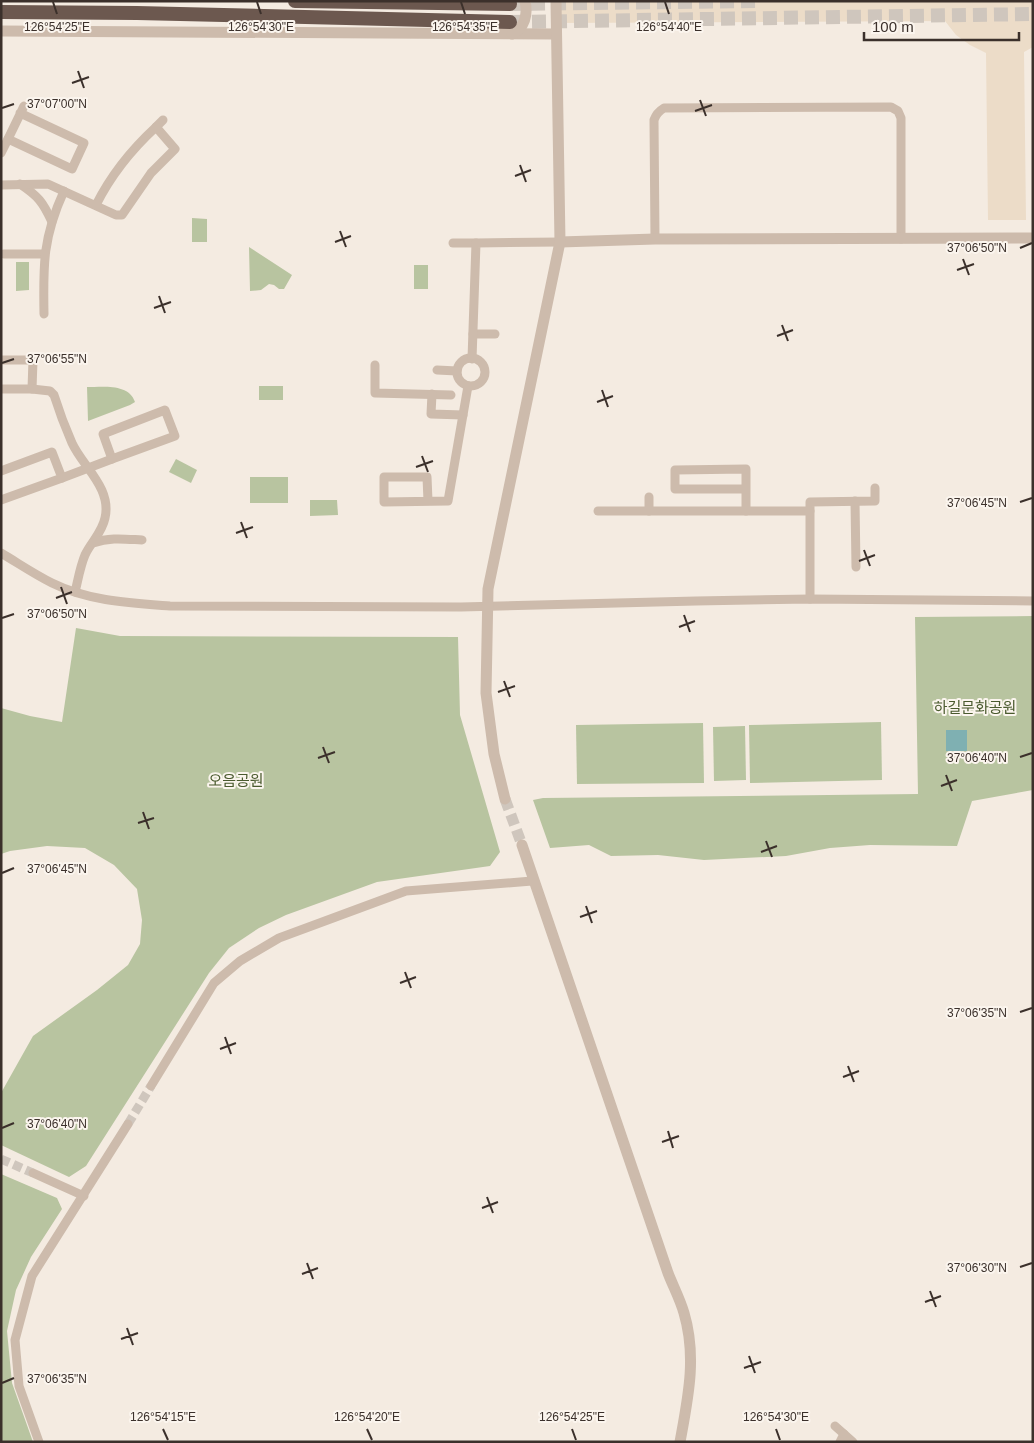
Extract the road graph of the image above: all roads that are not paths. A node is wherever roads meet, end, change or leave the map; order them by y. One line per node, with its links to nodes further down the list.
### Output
1 (295, 1): 4 (highway)
2 (525, 1): 6 (street)
3 (556, 1): 8 (street)
4 (510, 4)
5 (1, 12): 6 (highway)
6 (511, 28): 7 (street); 8 (street)
7 (1, 31)
8 (556, 34): 21 (street)
9 (163, 120): 10 (street)
10 (156, 127): 16 (street); 16 (street)
11 (8, 139): 11 (street); 12 (street)
12 (1, 154)
13 (19, 184): 14 (street); 15 (street); 17 (street)
14 (1, 185)
15 (64, 191): 16 (street); 17 (street)
16 (96, 206)
17 (52, 222): 25 (street)
18 (901, 238): 19 (street); 20 (street); 20 (street)
19 (1033, 238)
20 (654, 239): 21 (street)
21 (560, 242): 23 (street); 61 (street)
22 (453, 243): 23 (street)
23 (476, 243): 27 (street)
24 (4, 254): 25 (street)
25 (44, 254): 26 (street)
26 (44, 314)
27 (473, 334): 28 (street); 29 (street)
28 (495, 334)
29 (472, 359): 33 (street); 34 (street)
30 (1, 360): 36 (street)
31 (375, 365): 37 (street)
32 (437, 370): 33 (street)
33 (457, 371): 34 (street)
34 (468, 386): 39 (street)
35 (1, 389): 36 (street)
36 (32, 389): 41 (street)
37 (432, 394): 38 (street); 39 (street)
38 (451, 395)
39 (463, 415): 48 (street)
40 (112, 459): 40 (street); 41 (street)
41 (88, 468): 43 (street); 55 (street)
42 (1, 471): 43 (street)
43 (62, 478): 47 (street)
44 (875, 488): 49 (street)
45 (746, 489): 45 (street); 52 (street)
46 (649, 498): 51 (street)
47 (1, 500)
48 (428, 501): 48 (street)
49 (855, 501): 53 (street); 57 (street)
50 (598, 511): 51 (street)
51 (649, 511): 52 (street)
52 (746, 511): 53 (street)
53 (810, 511): 59 (street)
54 (142, 540): 55 (street)
55 (93, 543): 58 (street)
56 (1, 553): 58 (street)
57 (856, 567)
58 (74, 592): 61 (street)
59 (810, 599): 60 (street); 61 (street)
60 (1033, 601)
61 (487, 605): 62 (street)
62 (505, 799)
63 (522, 845): 64 (street)
64 (532, 881): 65 (street); 72 (street)
65 (151, 1086)
66 (128, 1124): 68 (street)
67 (33, 1173): 68 (street)
68 (84, 1196): 71 (street)
69 (835, 1426): 70 (street)
70 (842, 1438): 73 (street)
71 (39, 1442)
72 (680, 1442)
73 (854, 1442)

